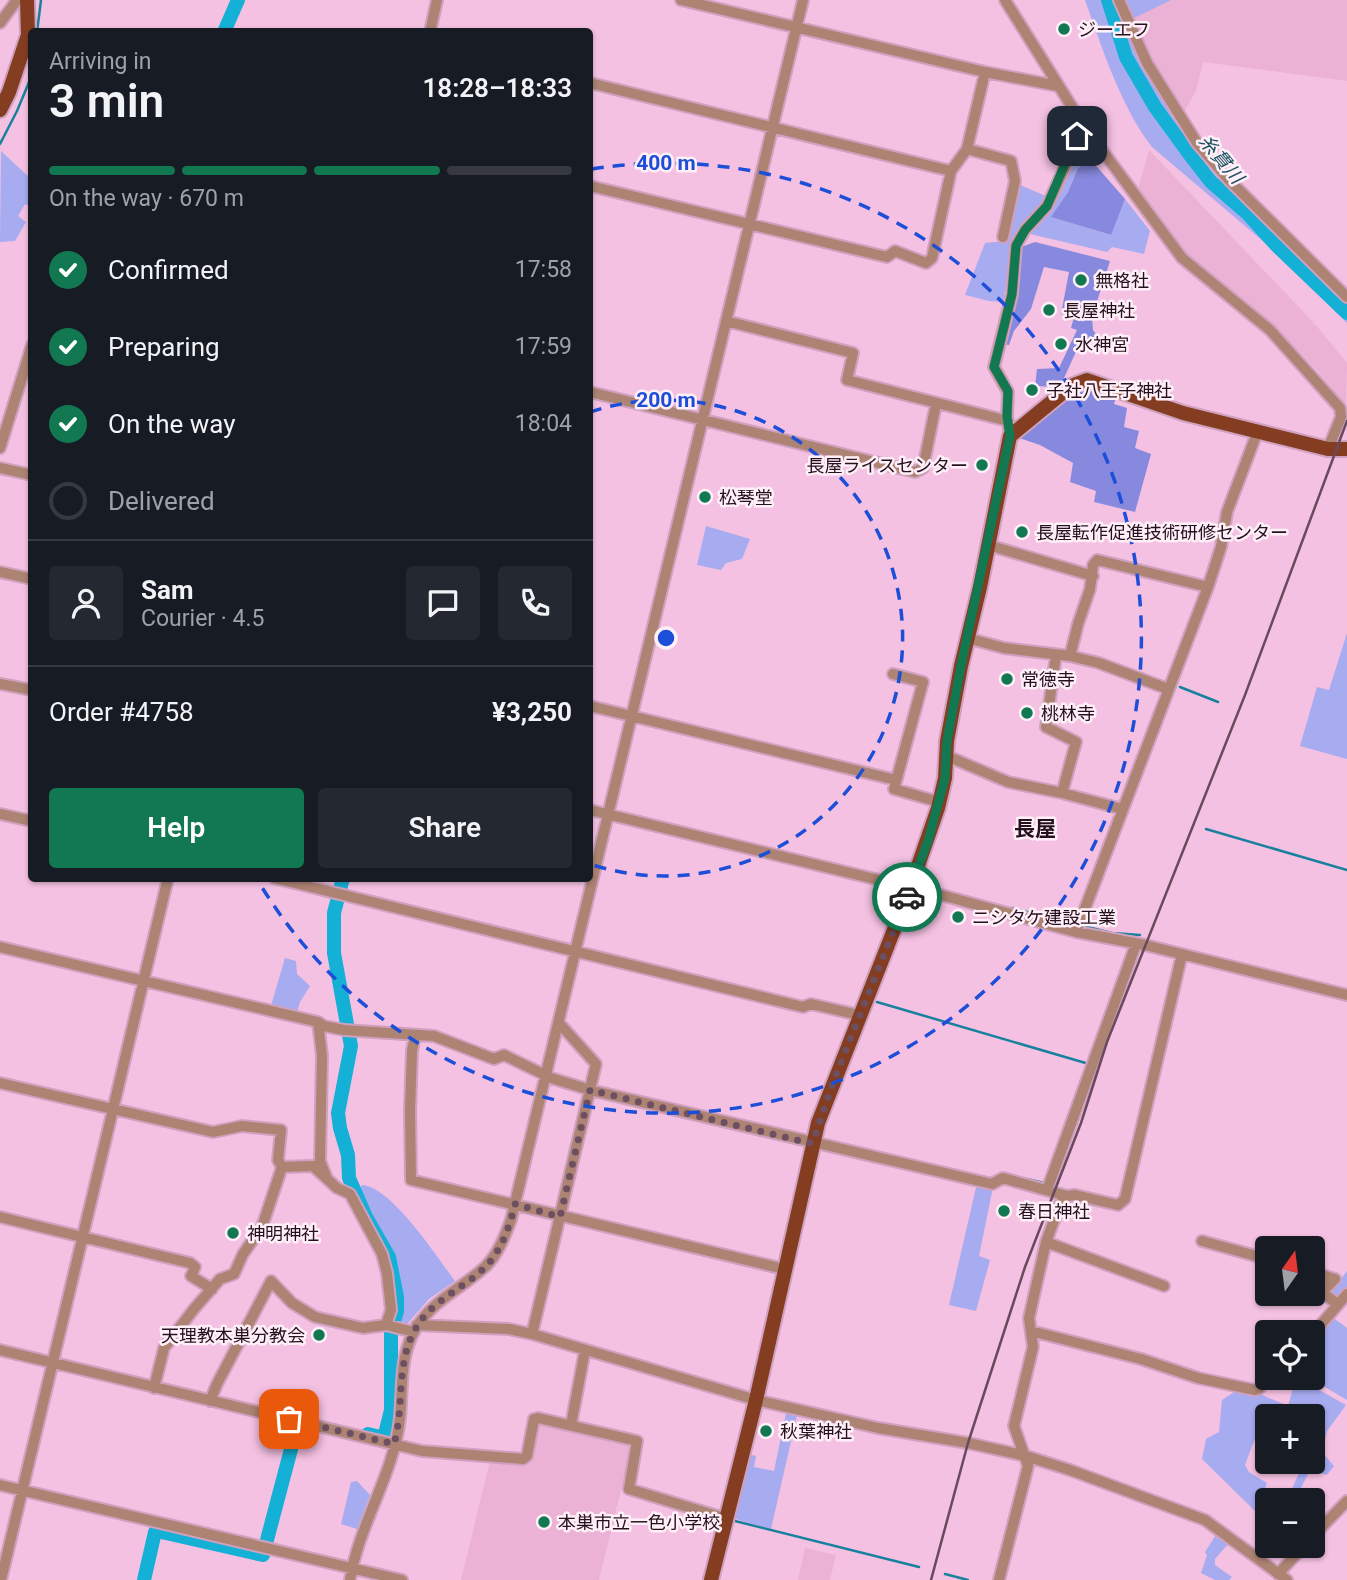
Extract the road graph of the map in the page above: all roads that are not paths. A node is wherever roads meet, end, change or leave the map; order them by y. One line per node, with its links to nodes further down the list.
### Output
1 (17, 0): 8 (street)
2 (27, 0): 14 (main road)
3 (437, 0): 9 (street)
4 (681, 0): 10 (street)
5 (803, 0): 10 (street)
6 (1005, 0): 13 (street)
7 (1119, 0): 22 (street)
8 (0, 23)
9 (431, 28)
10 (797, 28): 11 (street); 15 (street)
11 (985, 72): 13 (street); 17 (street)
12 (593, 84): 15 (street)
13 (1058, 86): 16 (street)
14 (0, 110)
15 (773, 126): 18 (street); 20 (street)
16 (1084, 126): 29 (street); 32 (street)
17 (967, 149): 18 (street); 21 (street)
18 (951, 171): 20 (street)
19 (593, 187): 20 (street)
20 (750, 223): 23 (street)
21 (1003, 237)
22 (1347, 297)
23 (726, 321): 26 (street); 27 (street)
24 (26, 380): 28 (street)
25 (593, 393): 27 (street)
26 (936, 404): 27 (street); 29 (street)
27 (702, 419): 49 (street)
28 (3, 421): 31 (street)
29 (1009, 429): 30 (main road); 36 (main road)
30 (1257, 433): 32 (main road); 40 (street)
31 (0, 448)
32 (1328, 449): 33 (main road)
33 (1347, 449)
34 (0, 468): 35 (street)
35 (28, 474)
36 (988, 545): 38 (street); 41 (main road)
37 (0, 572): 39 (street)
38 (1093, 576): 40 (street); 43 (street)
39 (28, 578)
40 (1208, 587): 47 (street)
41 (967, 638): 42 (street); 50 (main road)
42 (1056, 655): 43 (street); 52 (street)
43 (1070, 656): 47 (street)
44 (893, 674): 51 (street)
45 (0, 684): 46 (street)
46 (28, 689)
47 (1168, 689): 54 (street)
48 (593, 707): 49 (street)
49 (631, 716): 51 (street); 57 (street)
50 (947, 756): 52 (street); 53 (main road)
51 (896, 780): 53 (street)
52 (1062, 793): 54 (street)
53 (939, 802): 63 (main road)
54 (1122, 809): 64 (street)
55 (593, 811): 57 (street)
56 (0, 814): 58 (street)
57 (607, 814): 59 (street); 63 (street)
58 (28, 820)
59 (593, 874)
60 (167, 882): 69 (street)
61 (290, 882): 67 (street)
62 (591, 882): 67 (street)
63 (910, 889): 64 (street); 71 (main road)
64 (1076, 932): 65 (street)
65 (1136, 944): 68 (street); 82 (street)
66 (0, 947): 69 (street)
67 (575, 952): 71 (street); 73 (street)
68 (1182, 954): 70 (street); 83 (street)
69 (145, 981): 72 (street); 78 (street)
70 (1347, 995)
71 (859, 1015): 79 (main road)
72 (318, 1022): 74 (street); 81 (street)
73 (559, 1023): 75 (street); 77 (street)
74 (415, 1035): 75 (street); 84 (street)
75 (546, 1075): 77 (street); 84 (street)
76 (0, 1083): 78 (street)
77 (590, 1090): 79 (street); 86 (street)
78 (114, 1110): 80 (street); 87 (street)
79 (813, 1142): 82 (street); 91 (main road)
80 (282, 1167): 81 (street); 94 (street)
81 (326, 1177): 100 (street)
82 (1047, 1190): 83 (street)
83 (1067, 1196): 89 (street)
84 (515, 1204): 86 (street); 101 (street)
85 (0, 1217): 87 (street)
86 (560, 1217): 91 (street); 103 (street)
87 (83, 1237): 94 (street); 106 (street)
88 (1202, 1241): 90 (street)
89 (1046, 1242): 93 (street); 102 (street)
90 (1255, 1256)
91 (784, 1269): 109 (main road)
92 (1325, 1276): 95 (street)
93 (1164, 1286)
94 (212, 1289): 107 (street)
95 (1325, 1289)
96 (1325, 1294): 98 (street)
97 (1347, 1294): 98 (street)
98 (1337, 1304): 99 (street)
99 (1324, 1320)
100 (386, 1325): 101 (street); 110 (street)
101 (415, 1329): 103 (street); 112 (street)
102 (1031, 1331): 108 (street); 113 (street)
103 (532, 1334): 105 (street)
104 (0, 1350): 106 (street)
105 (585, 1350): 109 (street); 111 (street)
106 (54, 1364): 107 (street); 115 (street)
107 (154, 1388): 110 (street)
108 (1255, 1390)
109 (757, 1400): 113 (street); 117 (main road)
110 (210, 1401): 112 (street)
111 (571, 1425): 112 (street); 117 (street)
112 (394, 1444): 120 (street)
113 (1026, 1456): 121 (street); 125 (street)
114 (0, 1485): 115 (street)
115 (23, 1491): 120 (street); 122 (street)
116 (1347, 1501): 118 (street)
117 (727, 1519): 124 (main road)
118 (1325, 1524)
119 (1296, 1558): 121 (street)
120 (350, 1575): 123 (street)
121 (1282, 1577)
122 (1, 1580)
123 (402, 1580)
124 (711, 1580)
125 (999, 1580)

